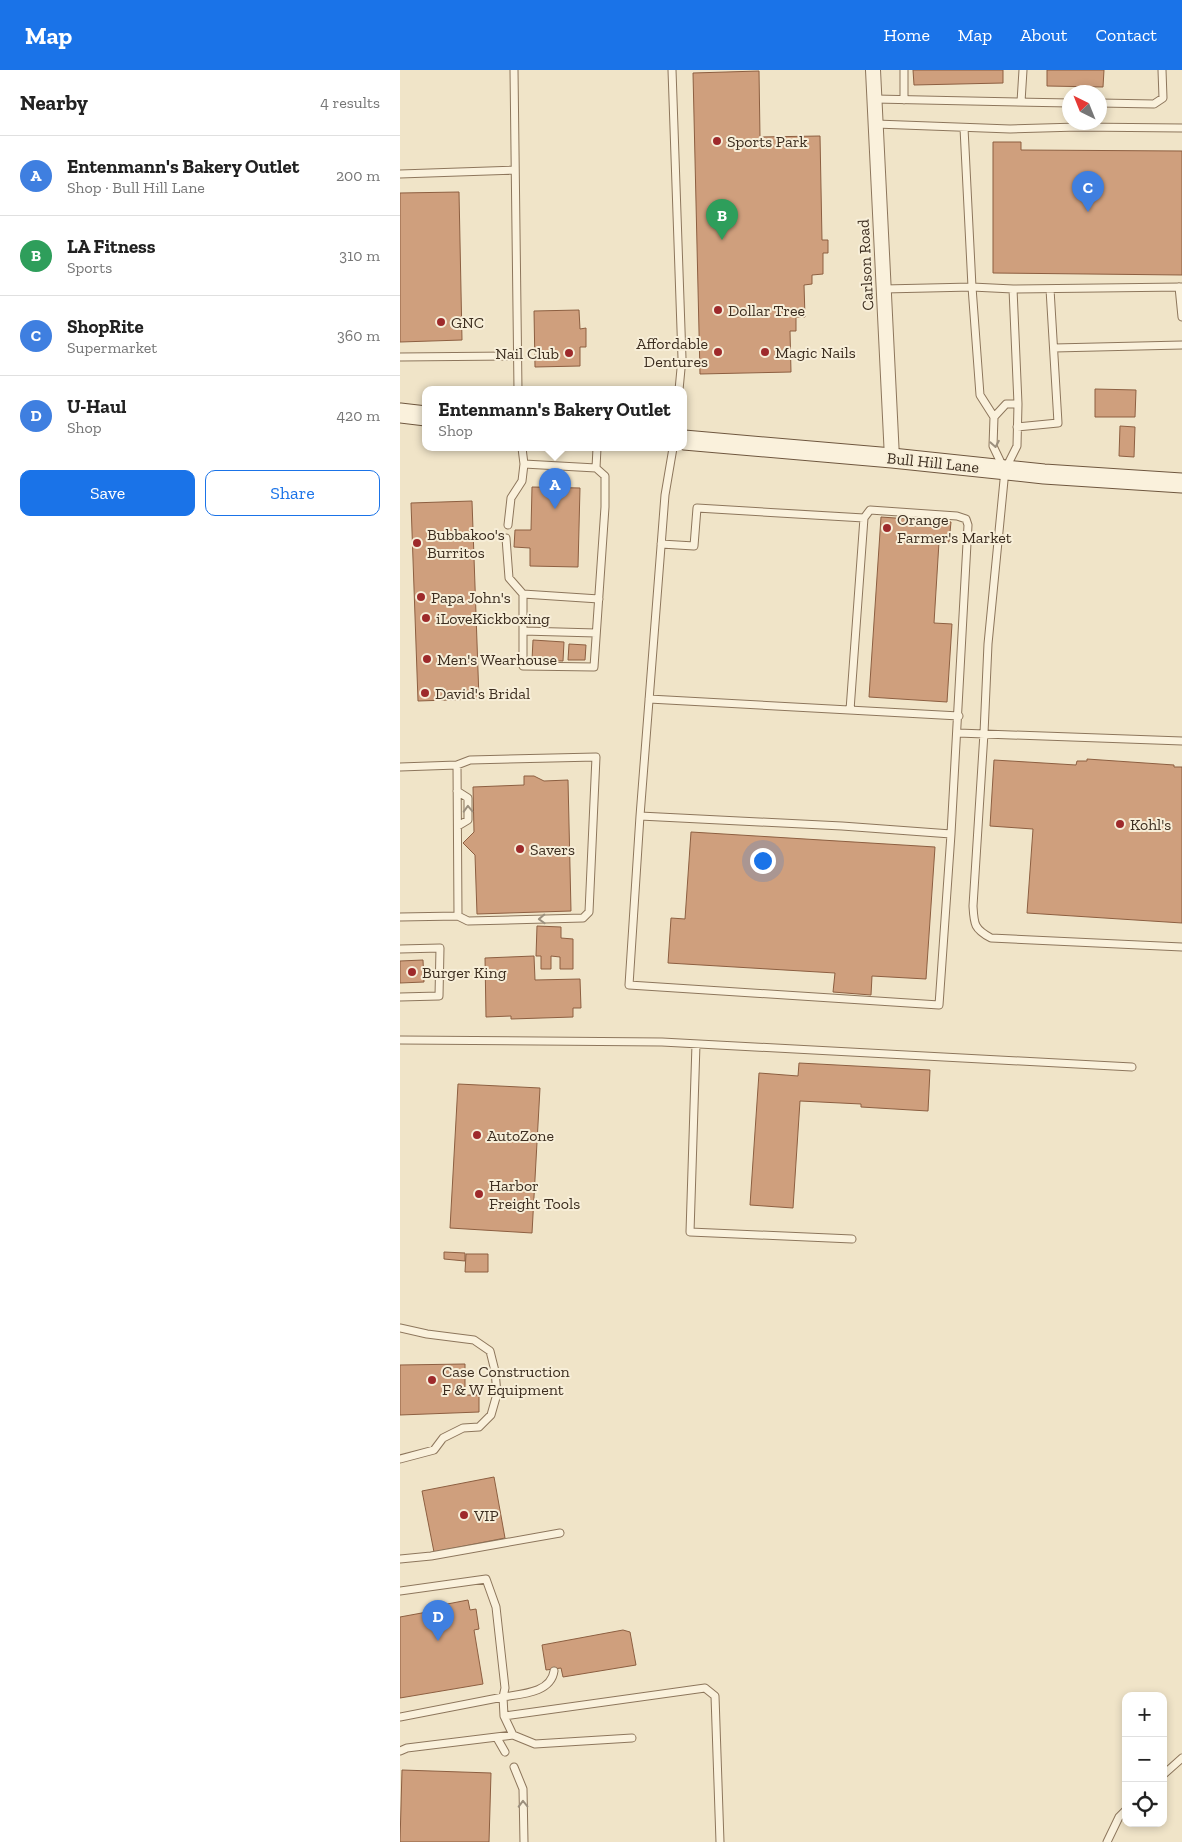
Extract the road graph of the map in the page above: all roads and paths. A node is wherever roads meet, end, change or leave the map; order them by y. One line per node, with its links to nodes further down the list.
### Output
1 (514, 70): 15 (lane)
2 (672, 70): 28 (lane)
3 (873, 70): 7 (street, Carlson Road)
4 (904, 70): 8 (lane)
5 (1023, 70): 9 (lane)
6 (1162, 70): 11 (lane)
7 (875, 99): 8 (lane); 12 (street, Carlson Road)
8 (904, 100): 9 (lane)
9 (1021, 102): 10 (lane)
10 (1062, 103)
11 (1107, 103)
12 (876, 124): 13 (lane); 19 (street, Carlson Road)
13 (964, 128): 14 (lane); 17 (lane)
14 (1182, 128)
15 (515, 170): 16 (lane); 25 (lane)
16 (400, 174)
17 (972, 287): 19 (lane); 20 (lane); 32 (lane)
18 (1181, 287): 21 (lane); 22 (lane)
19 (884, 289): 38 (street, Carlson Road)
20 (1013, 289): 21 (lane); 29 (lane)
21 (1050, 289): 24 (lane)
22 (1182, 317)
23 (1182, 345): 24 (lane)
24 (1054, 348): 33 (lane)
25 (518, 356): 26 (lane); 27 (lane)
26 (400, 357)
27 (518, 386)
28 (679, 386)
29 (1018, 404): 32 (lane); 33 (lane)
30 (400, 413): 31 (main road)
31 (422, 416)
32 (994, 416): 41 (lane, one-way to 41)
33 (1017, 427): 41 (lane)
34 (687, 440): 38 (main road, Bull Hill Lane)
35 (522, 451): 39 (lane)
36 (596, 451): 40 (lane)
37 (672, 451): 46 (lane)
38 (892, 458): 41 (main road, Bull Hill Lane)
39 (524, 464): 40 (lane); 44 (lane)
40 (596, 468): 48 (lane)
41 (1005, 470): 42 (main road, Bull Hill Lane); 55 (lane)
42 (1182, 482)
43 (864, 518): 46 (lane); 52 (lane); 53 (lane)
44 (508, 525)
45 (506, 538): 47 (lane)
46 (662, 544): 51 (lane)
47 (523, 594): 48 (lane); 49 (lane)
48 (599, 599): 50 (lane)
49 (522, 631): 50 (lane); 50 (lane)
50 (596, 633)
51 (649, 699): 52 (lane); 60 (lane)
52 (850, 710): 53 (lane)
53 (959, 716): 54 (lane)
54 (958, 733): 55 (lane); 62 (lane)
55 (984, 733): 56 (lane); 65 (lane)
56 (1182, 741)
57 (457, 765): 58 (lane); 59 (lane); 63 (lane, one-way to 63)
58 (400, 768)
59 (457, 791): 61 (lane); 61 (lane, one-way to 59)
60 (640, 816): 62 (lane); 62 (lane)
61 (458, 826): 63 (lane)
62 (951, 834)
63 (458, 916): 64 (lane)
64 (400, 917)
65 (1182, 947)
66 (400, 949): 67 (lane)
67 (400, 997)
68 (400, 1040): 69 (lane)
69 (696, 1044): 70 (lane); 71 (lane)
70 (1132, 1067)
71 (852, 1239)
72 (400, 1328): 73 (lane)
73 (400, 1459)
74 (560, 1533): 75 (lane)
75 (400, 1559)
76 (400, 1591): 78 (lane)
77 (554, 1671): 78 (lane)
78 (503, 1697): 79 (lane); 80 (lane)
79 (504, 1716): 81 (lane); 91 (lane)
80 (400, 1717)
81 (513, 1735): 82 (lane); 83 (lane)
82 (497, 1738): 84 (lane); 85 (lane)
83 (632, 1738)
84 (400, 1751)
85 (504, 1752)
86 (1182, 1758): 88 (lane)
87 (514, 1767): 90 (lane, one-way to 87)
88 (1167, 1771)
89 (1122, 1814): 92 (lane)
90 (524, 1842)
91 (720, 1842)
92 (1107, 1842)

